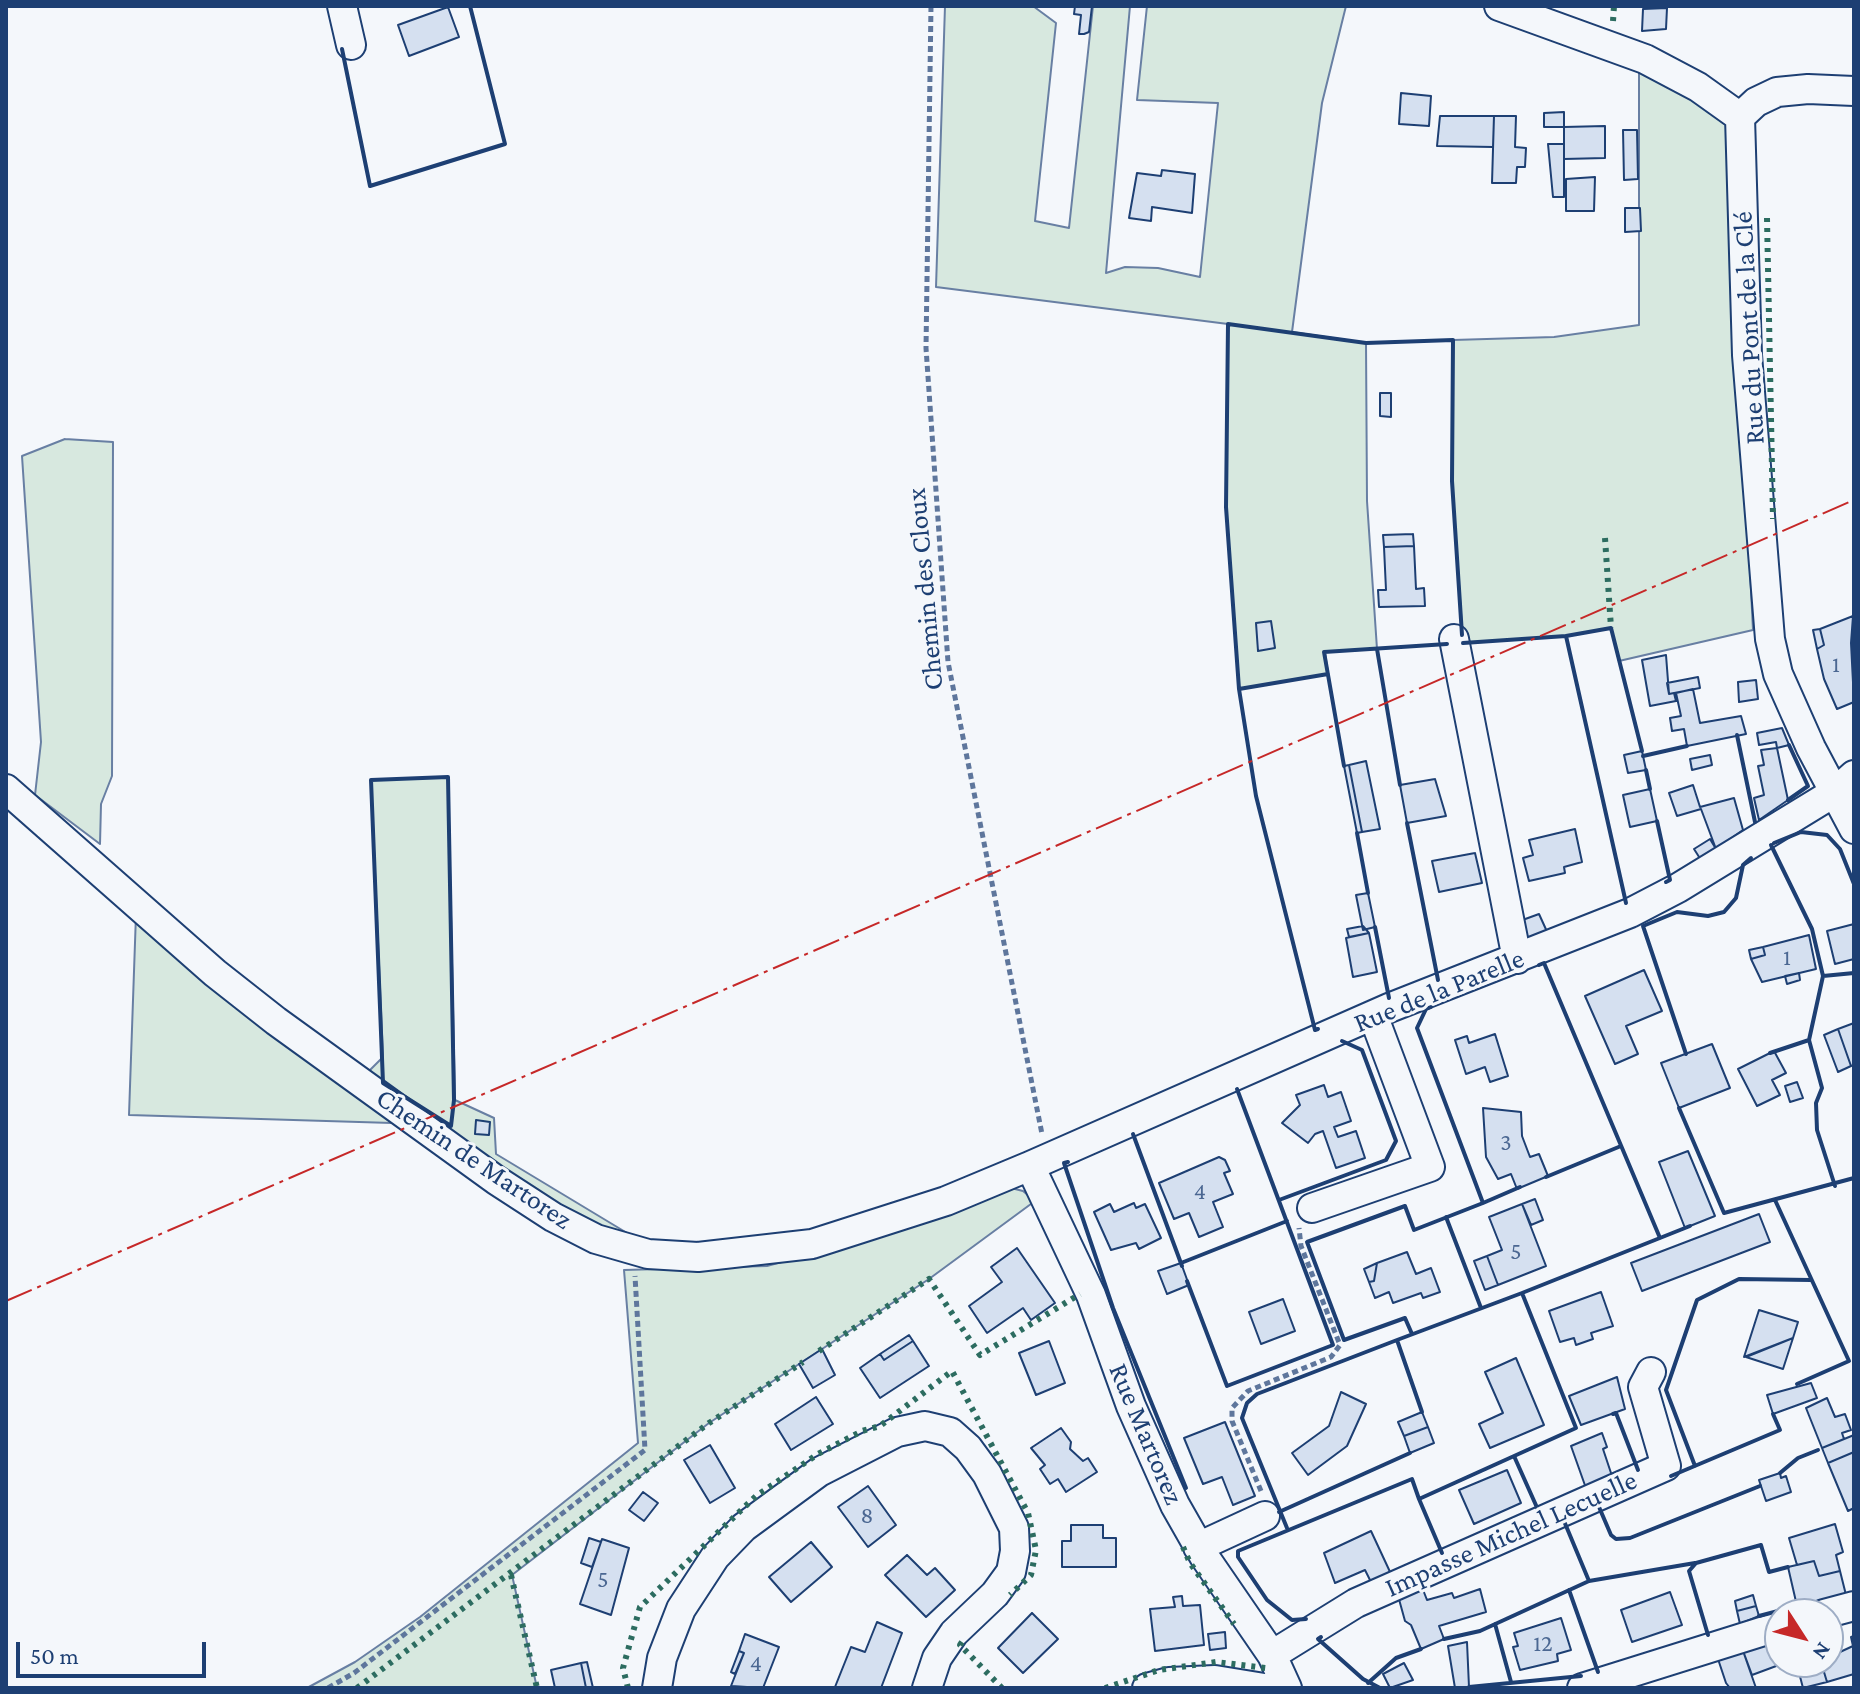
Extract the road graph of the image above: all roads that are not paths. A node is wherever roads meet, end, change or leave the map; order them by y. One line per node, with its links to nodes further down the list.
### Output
1 (342, 6): 3 (street)
2 (1499, 6): 5 (street)
3 (351, 45)
4 (1854, 91): 5 (street)
5 (1740, 117): 7 (street, Rue du Pont de la Clé)
6 (1454, 639): 10 (street)
7 (1844, 783): 9 (street, Rue du Pont de la Clé); 10 (street, Rue de la Parelle)
8 (6, 789): 12 (street, Chemin de Martorez)
9 (1854, 829)
10 (1517, 959): 11 (street, Rue de la Parelle)
11 (1373, 1015): 12 (street, Rue de la Parelle); 13 (street)
12 (1039, 1162): 16 (street, Rue Martorez)
13 (1312, 1208)
14 (1651, 1372): 18 (street, Impasse Michel Lecuelle)
15 (1265, 1516): 16 (street)
16 (1198, 1547): 18 (street, Rue Martorez)
17 (1764, 1631): 24 (street)
18 (1272, 1655): 23 (street, Rue Martorez)
19 (657, 1688): 20 (street)
20 (927, 1688)
21 (1147, 1688): 22 (street)
22 (1264, 1688)
23 (1287, 1688)
24 (1582, 1688)

